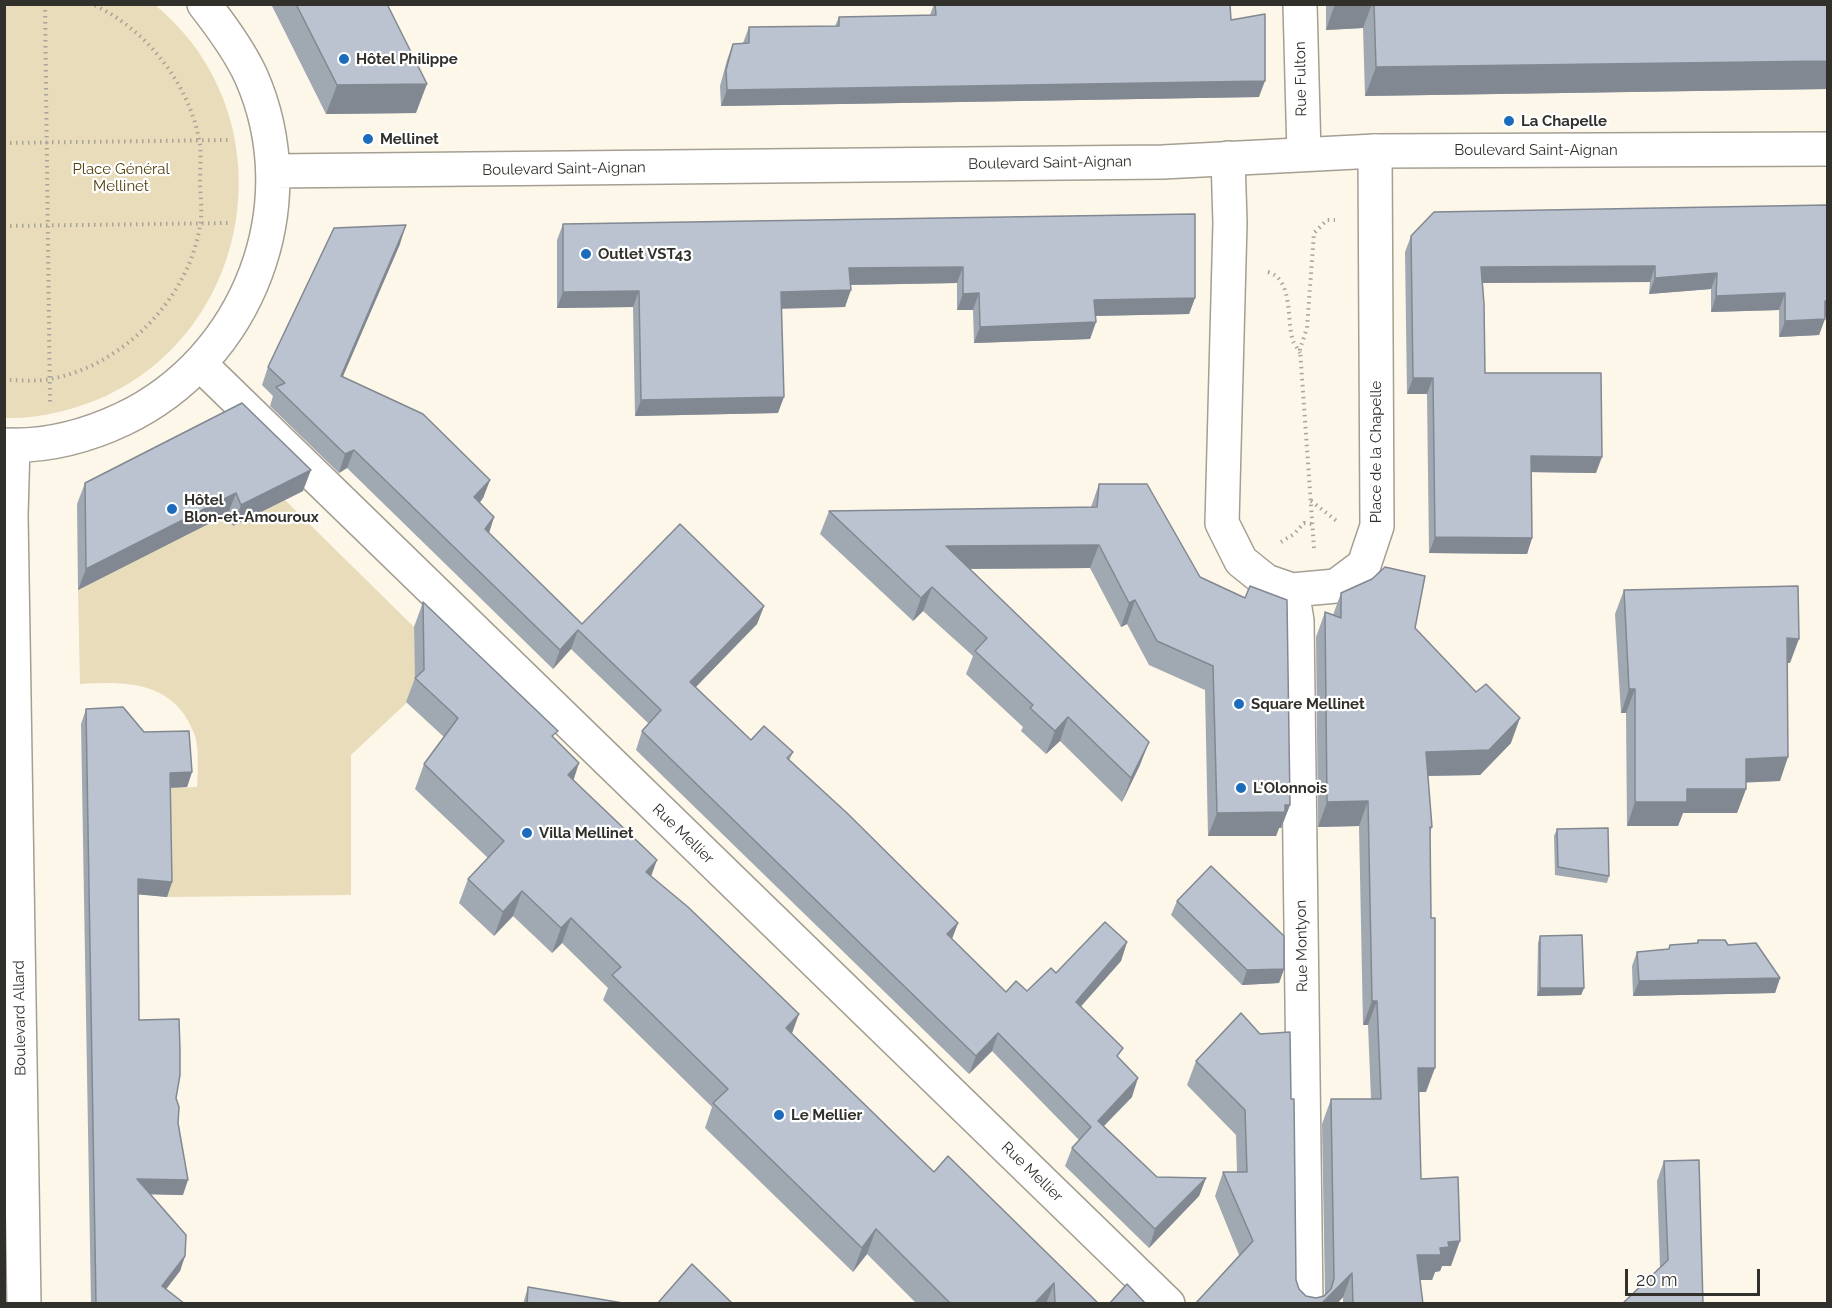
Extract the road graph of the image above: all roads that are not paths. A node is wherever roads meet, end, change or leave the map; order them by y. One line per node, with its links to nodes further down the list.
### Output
1 (204, 4): 7 (street)
2 (1300, 4): 5 (street, Rue Fulton)
3 (1827, 149): 4 (street, Boulevard Saint-Aignan)
4 (1375, 151): 5 (street, Boulevard Saint-Aignan); 10 (street, Place de la Chapelle)
5 (1304, 154): 6 (street, Boulevard Saint-Aignan)
6 (1228, 158): 7 (street, Boulevard Saint-Aignan); 10 (street)
7 (273, 171): 8 (street)
8 (200, 364): 9 (street); 12 (street, Rue Mellier)
9 (9, 445): 11 (street, Boulevard Allard)
10 (1304, 589): 13 (street, Rue Montyon)
11 (24, 1304)
12 (1168, 1304)
13 (1306, 1304)

